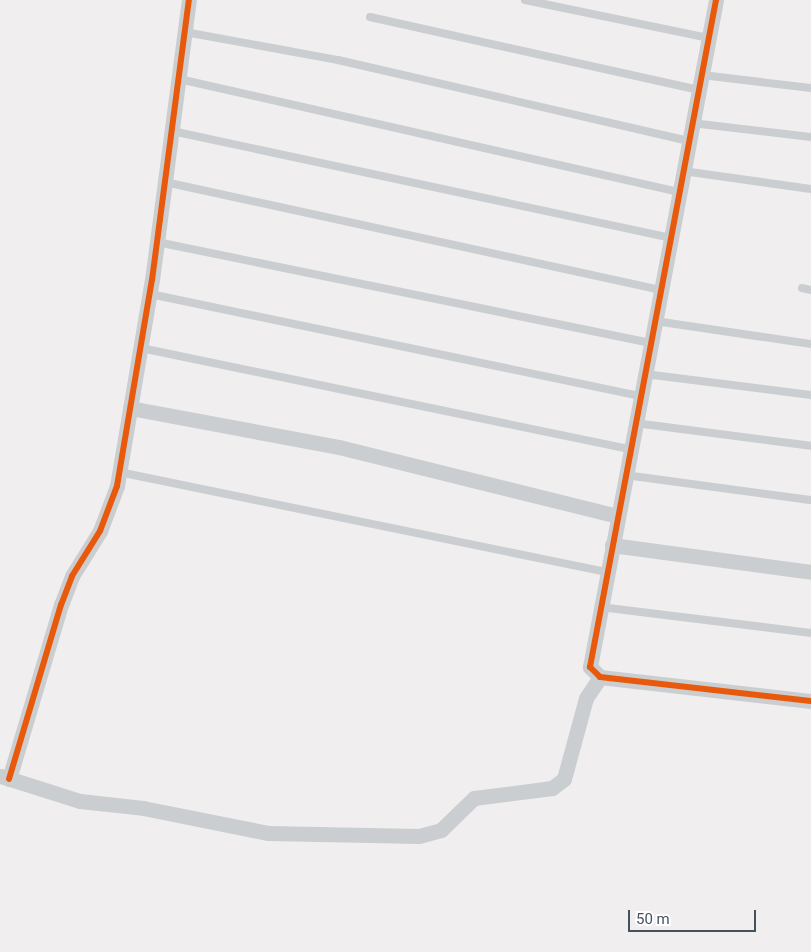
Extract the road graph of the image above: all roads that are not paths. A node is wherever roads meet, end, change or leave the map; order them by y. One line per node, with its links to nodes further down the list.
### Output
1 (189, 0): 5 (street)
2 (525, 0): 6 (lane)
3 (716, 0): 6 (street)
4 (370, 16): 10 (lane)
5 (185, 32): 8 (street); 14 (lane)
6 (708, 38): 7 (street)
7 (702, 75): 9 (lane); 10 (street)
8 (179, 79): 12 (street); 18 (lane)
9 (811, 88)
10 (698, 90): 11 (street)
11 (692, 123): 13 (lane); 14 (street)
12 (172, 131): 16 (street); 19 (lane)
13 (811, 137)
14 (689, 141): 15 (street)
15 (683, 171): 17 (lane); 18 (street)
16 (165, 182): 20 (street); 21 (lane)
17 (811, 189)
18 (679, 192): 19 (street)
19 (671, 238): 21 (street)
20 (157, 242): 22 (street); 24 (lane)
21 (661, 290): 23 (street)
22 (150, 294): 26 (street); 29 (lane)
23 (655, 321): 24 (street); 25 (lane)
24 (651, 343): 27 (street)
25 (811, 344)
26 (140, 348): 30 (street); 33 (lane)
27 (645, 374): 28 (lane); 29 (street)
28 (811, 395)
29 (640, 396): 31 (street)
30 (130, 408): 34 (street); 37 (street)
31 (635, 423): 32 (lane); 33 (street)
32 (811, 446)
33 (630, 449): 35 (street)
34 (119, 472): 39 (lane); 45 (street)
35 (625, 475): 36 (lane); 37 (street)
36 (811, 500)
37 (617, 516): 38 (street)
38 (612, 545): 39 (street); 40 (street)
39 (606, 572): 41 (street)
40 (811, 572)
41 (600, 607): 42 (lane); 43 (street)
42 (811, 633)
43 (600, 677): 44 (street); 45 (street)
44 (811, 701)
45 (5, 778)

